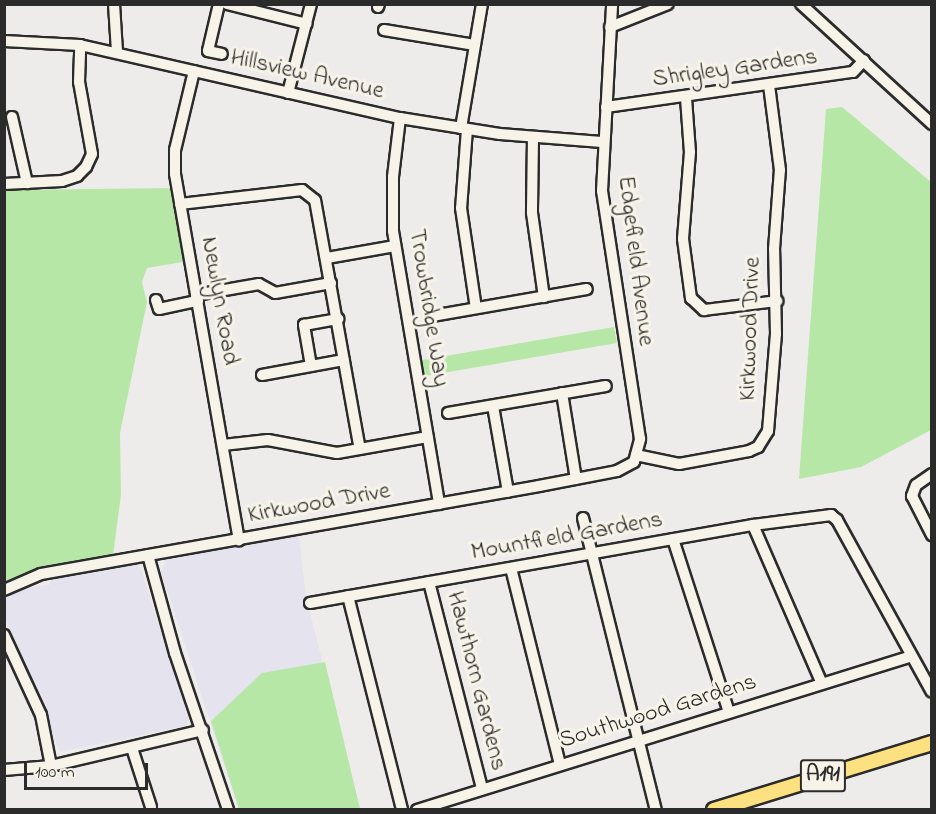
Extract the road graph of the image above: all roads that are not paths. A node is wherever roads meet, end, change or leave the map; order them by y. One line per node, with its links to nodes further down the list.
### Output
1 (114, 4): 15 (street)
2 (219, 4): 16 (street)
3 (227, 4): 9 (street)
4 (311, 4): 9 (street)
5 (482, 4): 14 (street)
6 (612, 4): 10 (street, Edgefield Avenue)
7 (668, 4): 10 (street)
8 (801, 4): 17 (street)
9 (307, 24): 20 (street)
10 (610, 27): 22 (street, Edgefield Avenue)
11 (384, 30): 14 (street)
12 (4, 41): 13 (street, Hillsview Avenue)
13 (80, 45): 15 (street, Hillsview Avenue); 29 (street)
14 (475, 45): 26 (street)
15 (117, 52): 18 (street, Hillsview Avenue)
16 (222, 54)
17 (864, 60): 19 (street, Shrigley Gardens); 25 (street)
18 (194, 71): 20 (street, Hillsview Avenue); 31 (street, Newlyn Road)
19 (769, 85): 21 (street, Shrigley Gardens); 39 (street, Kirkwood Drive)
20 (288, 93): 24 (street, Hillsview Avenue)
21 (686, 98): 22 (street, Shrigley Gardens); 39 (street)
22 (606, 107): 28 (street, Edgefield Avenue)
23 (12, 117): 29 (street)
24 (400, 118): 26 (street, Hillsview Avenue); 32 (street, Trowbridge Way)
25 (932, 124)
26 (464, 128): 27 (street, Hillsview Avenue); 40 (street)
27 (533, 137): 28 (street, Hillsview Avenue); 36 (street)
28 (602, 142): 53 (street, Edgefield Avenue)
29 (27, 183): 30 (street)
30 (4, 184)
31 (180, 204): 33 (street); 37 (street, Newlyn Road)
32 (395, 246): 33 (street); 50 (street, Trowbridge Way)
33 (327, 258): 34 (street)
34 (331, 283): 37 (street); 42 (street)
35 (587, 289): 36 (street)
36 (544, 297): 40 (street)
37 (197, 298): 38 (street); 51 (street, Newlyn Road)
38 (156, 300)
39 (777, 301): 53 (street, Kirkwood Drive)
40 (476, 308): 41 (street)
41 (432, 316)
42 (338, 319): 43 (street); 44 (street)
43 (344, 360): 44 (street); 52 (street)
44 (311, 366): 45 (street)
45 (262, 375)
46 (606, 386): 47 (street)
47 (562, 393): 48 (street); 55 (street)
48 (492, 405): 49 (street); 56 (street)
49 (448, 413)
50 (428, 437): 52 (street); 57 (street, Trowbridge Way)
51 (222, 445): 52 (street); 62 (street, Newlyn Road)
52 (360, 449)
53 (638, 452): 55 (street, Kirkwood Drive)
54 (932, 474): 60 (street)
55 (576, 479): 56 (street, Kirkwood Drive)
56 (508, 492): 57 (street, Kirkwood Drive)
57 (439, 504): 62 (street, Kirkwood Drive)
58 (583, 519): 63 (street)
59 (753, 525): 61 (street, Mountfield Gardens); 71 (street, Mountfield Gardens); 72 (street)
60 (932, 535)
61 (673, 539): 63 (street, Mountfield Gardens); 74 (street)
62 (239, 540): 64 (street, Kirkwood Drive)
63 (592, 554): 65 (street, Mountfield Gardens); 76 (street)
64 (148, 555): 67 (street, Kirkwood Drive); 75 (street)
65 (511, 568): 66 (street, Mountfield Gardens); 79 (street)
66 (429, 582): 68 (street, Mountfield Gardens); 82 (street, Hawthorn Gardens)
67 (4, 590)
68 (348, 596): 69 (street, Mountfield Gardens); 85 (street)
69 (310, 603)
70 (4, 635): 80 (street)
71 (912, 657): 72 (street, Southwood Gardens); 73 (street)
72 (822, 684): 74 (street, Southwood Gardens)
73 (932, 692)
74 (729, 712): 76 (street, Southwood Gardens)
75 (202, 730): 78 (street); 84 (street)
76 (637, 741): 79 (street, Southwood Gardens); 87 (street)
77 (932, 742): 88 (main road, A191)
78 (132, 748): 80 (street); 83 (street)
79 (560, 765): 82 (street, Southwood Gardens)
80 (51, 766): 81 (street)
81 (4, 770)
82 (482, 789): 86 (street, Southwood Gardens)
83 (151, 807)
84 (228, 810)
85 (402, 810)
86 (417, 810)
87 (656, 810)
88 (714, 810)

